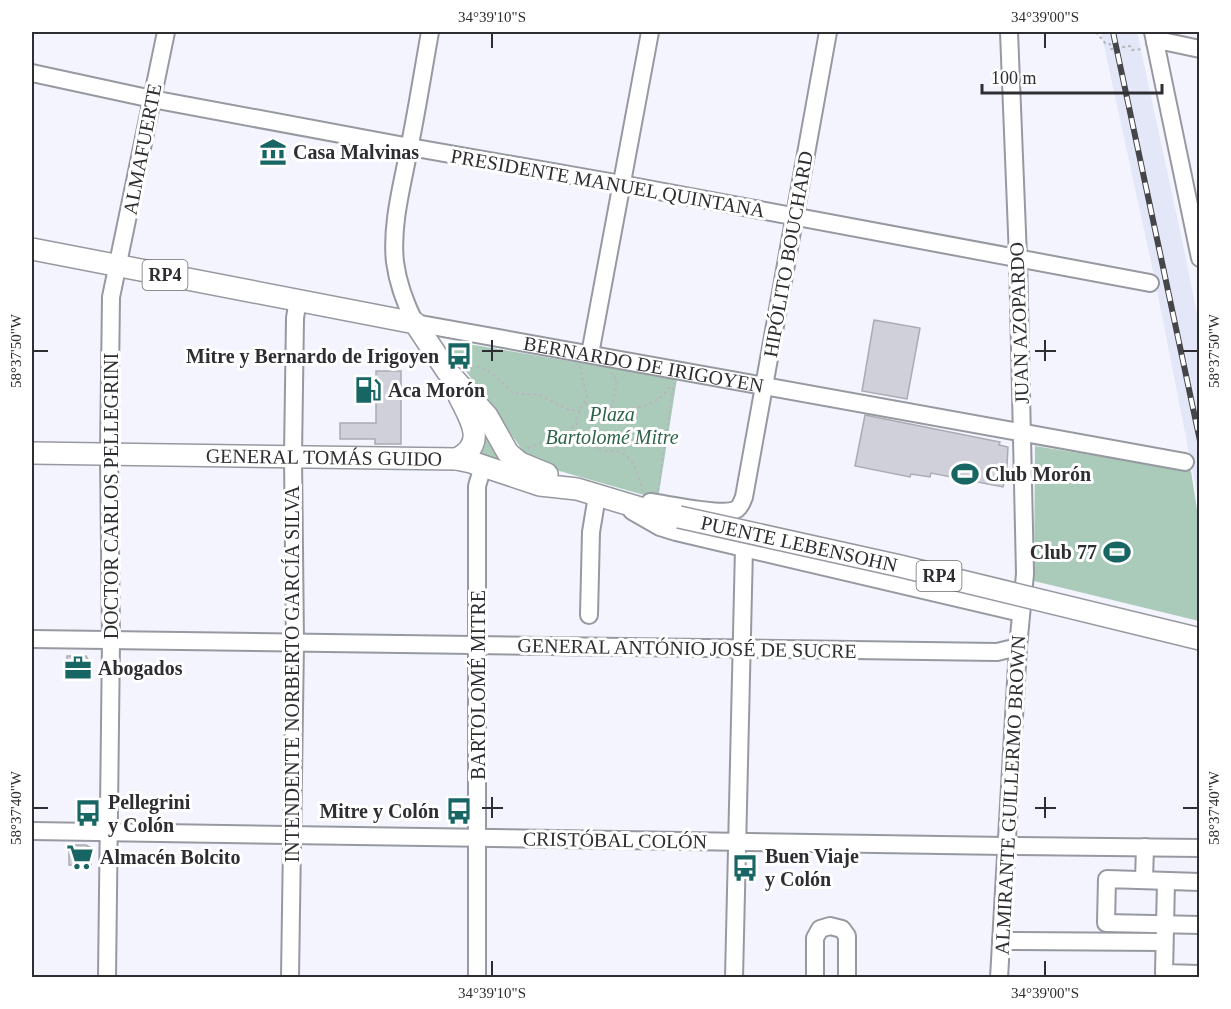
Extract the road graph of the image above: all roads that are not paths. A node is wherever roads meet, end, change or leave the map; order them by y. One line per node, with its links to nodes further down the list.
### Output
1 (166, 32): 9 (street, ALMAFUERTE)
2 (430, 32): 10 (street)
3 (650, 32): 11 (street)
4 (828, 32): 12 (street, HIPÓLITO BOUCHARD)
5 (1009, 32): 14 (street, JUAN AZOPARDO)
6 (1154, 37): 7 (street); 15 (street)
7 (1200, 49)
8 (32, 73): 9 (street, PRESIDENTE MANUEL QUINTANA)
9 (152, 99): 10 (street, PRESIDENTE MANUEL QUINTANA); 16 (street, ALMAFUERTE)
10 (410, 147): 11 (street, PRESIDENTE MANUEL QUINTANA); 19 (street)
11 (621, 184): 12 (street, PRESIDENTE MANUEL QUINTANA); 20 (street)
12 (794, 218): 14 (street, PRESIDENTE MANUEL QUINTANA); 22 (street, HIPÓLITO BOUCHARD)
13 (32, 249): 16 (main road, BERNARDO DE IRIGOYEN / RP4)
14 (1018, 257): 17 (street, PRESIDENTE MANUEL QUINTANA); 23 (street, JUAN AZOPARDO)
15 (1200, 258)
16 (117, 267): 18 (main road, BERNARDO DE IRIGOYEN / RP4); 25 (street, DOCTOR CARLOS PELLEGRINI)
17 (1150, 283)
18 (298, 299): 19 (main road, BERNARDO DE IRIGOYEN / RP4); 26 (street, INTENDENTE NORBERTO GARCÍA SILVA)
19 (415, 323): 20 (street, BERNARDO DE IRIGOYEN); 21 (main road, RP4)
20 (583, 353): 22 (street, BERNARDO DE IRIGOYEN)
21 (447, 371): 27 (main road); 30 (main road, RP4)
22 (764, 386): 23 (street, BERNARDO DE IRIGOYEN); 32 (street, HIPÓLITO BOUCHARD)
23 (1022, 432): 28 (street, BERNARDO DE IRIGOYEN); 35 (street, JUAN AZOPARDO)
24 (32, 453): 25 (main road, GENERAL TOMÁS GUIDO / RP4)
25 (109, 453): 26 (main road, GENERAL TOMÁS GUIDO / RP4); 38 (street, DOCTOR CARLOS PELLEGRINI)
26 (293, 456): 27 (main road, GENERAL TOMÁS GUIDO / RP4); 40 (street, INTENDENTE NORBERTO GARCÍA SILVA)
27 (457, 459): 29 (main road, GENERAL TOMÁS GUIDO / RP4)
28 (1185, 462)
29 (483, 466): 30 (main road, GENERAL TOMÁS GUIDO / RP4); 41 (street, BARTOLOMÉ MITRE)
30 (577, 489): 31 (main road, GENERAL TOMÁS GUIDO / RP4)
31 (604, 498): 32 (street, GENERAL TOMÁS GUIDO); 33 (main road, GENERAL TOMÁS GUIDO / RP4); 34 (street, GENERAL TOMÁS GUIDO); 36 (street)
32 (736, 510)
33 (679, 517): 39 (main road, PUENTE LEBENSOHN / RP4, bridge)
34 (744, 548): 35 (street, GENERAL TOMÁS GUIDO); 43 (street)
35 (1022, 606): 39 (main road); 42 (street, ALMIRANTE GUILLERMO BROWN)
36 (588, 615)
37 (32, 639): 38 (street, GENERAL ANTÓNIO JOSÉ DE SUCRE)
38 (111, 640): 40 (street, GENERAL ANTÓNIO JOSÉ DE SUCRE); 45 (street, DOCTOR CARLOS PELLEGRINI)
39 (1200, 640)
40 (295, 643): 41 (street, GENERAL ANTÓNIO JOSÉ DE SUCRE); 46 (street, INTENDENTE NORBERTO GARCÍA SILVA)
41 (478, 646): 43 (street, GENERAL ANTÓNIO JOSÉ DE SUCRE); 47 (street, BARTOLOMÉ MITRE)
42 (1018, 647): 43 (street, GENERAL ANTÓNIO JOSÉ DE SUCRE); 49 (street, ALMIRANTE GUILLERMO BROWN)
43 (740, 648): 48 (street)
44 (32, 831): 45 (street, CRISTÓBAL COLÓN)
45 (109, 832): 46 (street, CRISTÓBAL COLÓN); 60 (street, DOCTOR CARLOS PELLEGRINI)
46 (291, 834): 47 (street, CRISTÓBAL COLÓN); 61 (street, INTENDENTE NORBERTO GARCÍA SILVA)
47 (478, 837): 48 (street, CRISTÓBAL COLÓN); 62 (street, BARTOLOMÉ MITRE)
48 (737, 842): 49 (street, CRISTÓBAL COLÓN); 63 (street)
49 (1006, 846): 50 (street, CRISTÓBAL COLÓN); 57 (street, ALMIRANTE GUILLERMO BROWN)
50 (1145, 847): 51 (street, CRISTÓBAL COLÓN); 52 (street)
51 (1200, 848)
52 (1144, 880): 53 (street); 55 (street)
53 (1166, 881): 54 (street); 55 (street)
54 (1200, 882)
55 (1165, 924): 56 (street); 58 (street)
56 (1200, 925)
57 (1001, 941): 58 (street); 66 (street, ALMIRANTE GUILLERMO BROWN)
58 (1164, 942): 59 (street)
59 (1200, 974)
60 (107, 978)
61 (290, 978)
62 (477, 978)
63 (734, 978)
64 (815, 978): 65 (street)
65 (847, 978)
66 (999, 978)

